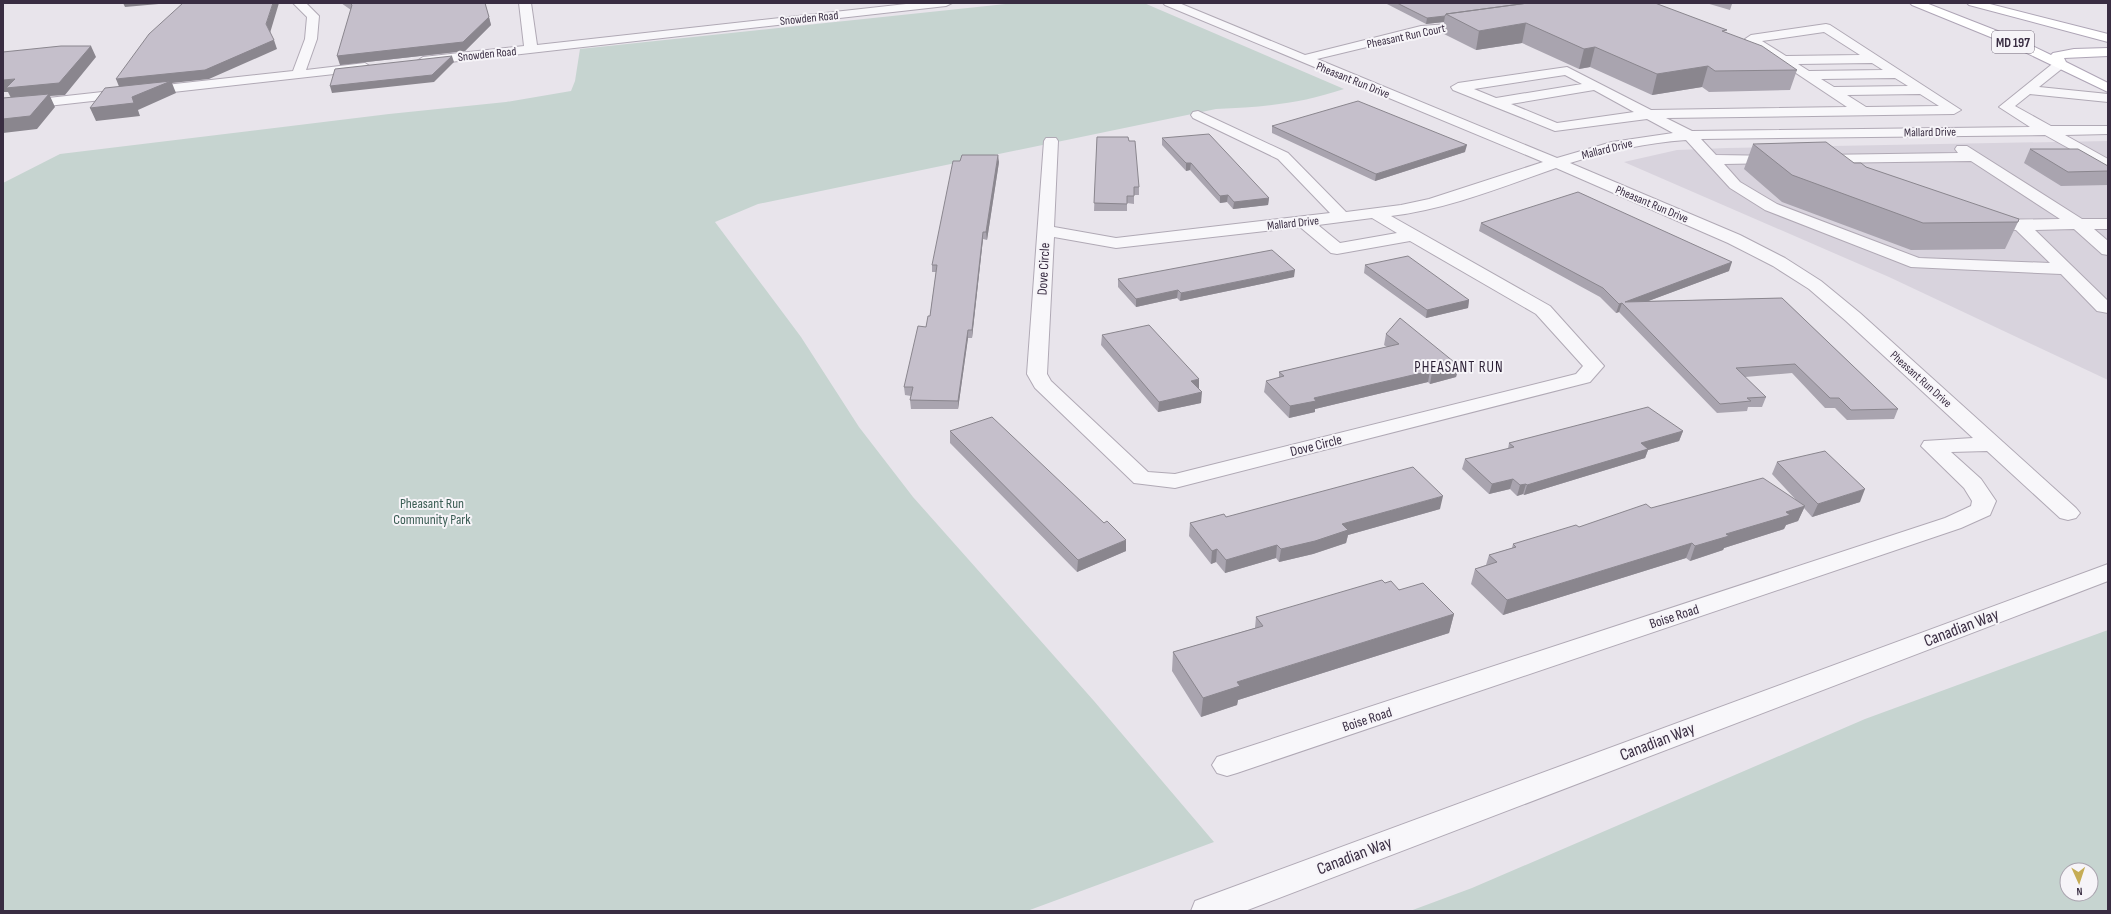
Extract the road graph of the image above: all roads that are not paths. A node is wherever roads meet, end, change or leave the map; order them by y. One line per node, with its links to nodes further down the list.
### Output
1 (300, 3): 21 (street)
2 (525, 3): 13 (street)
3 (946, 3): 13 (street, Snowden Road)
4 (1169, 3): 15 (street, Pheasant Run Drive)
5 (1916, 3): 19 (main road, MD 197)
6 (1973, 3): 8 (main road, MD 197)
7 (1482, 22): 15 (street, Pheasant Run Court)
8 (2108, 38)
9 (1829, 44): 10 (street)
10 (1852, 44): 11 (street); 16 (street)
11 (1760, 45): 12 (street); 17 (street)
12 (1798, 45)
13 (531, 49): 18 (street, Snowden Road)
14 (2108, 52): 19 (main road)
15 (1304, 59): 50 (street, Pheasant Run Drive)
16 (1874, 59): 17 (street); 22 (street)
17 (1783, 60): 23 (street)
18 (407, 63)
19 (2060, 64): 25 (main road, MD 197); 27 (street)
20 (376, 66): 21 (street)
21 (298, 74): 33 (street)
22 (1898, 74): 23 (street); 26 (street)
23 (1807, 75): 28 (street)
24 (1596, 86): 30 (street); 30 (street); 31 (street)
25 (2108, 88)
26 (1923, 90): 28 (street); 34 (street)
27 (2028, 90): 29 (street); 40 (street)
28 (1832, 91): 34 (street)
29 (2108, 98)
30 (1494, 102): 38 (street)
31 (1627, 102): 32 (street); 36 (street)
32 (1605, 105)
33 (3, 107)
34 (1862, 111): 36 (street); 42 (street)
35 (1551, 112): 38 (street)
36 (1651, 114): 38 (street); 43 (street)
37 (1198, 115): 54 (street)
38 (1528, 116)
39 (2108, 130): 40 (street, Mallard Drive)
40 (2049, 131): 41 (street, Mallard Drive); 45 (street)
41 (1936, 132): 42 (street, Mallard Drive); 47 (street)
42 (1896, 133): 43 (street, Mallard Drive)
43 (1690, 136): 49 (street); 50 (street, Mallard Drive)
44 (1051, 141): 60 (street, Dove Circle)
45 (2093, 156): 46 (street); 51 (street)
46 (2108, 156)
47 (1974, 157): 48 (street); 57 (street)
48 (1806, 159): 49 (street); 52 (street)
49 (1713, 160): 63 (street)
50 (1557, 163): 53 (street, Mallard Drive); 65 (street, Pheasant Run Drive)
51 (2108, 165)
52 (1838, 173)
53 (1376, 214): 54 (street, Mallard Drive); 61 (street, Dove Circle)
54 (1343, 218): 55 (street, Mallard Drive)
55 (1305, 222): 60 (street, Mallard Drive); 61 (street)
56 (1971, 223): 59 (street)
57 (2078, 224): 58 (street); 59 (street); 62 (street)
58 (2108, 224)
59 (2021, 225): 63 (street)
60 (1046, 232): 61 (street, Dove Circle)
61 (1412, 235)
62 (2108, 250)
63 (2065, 269): 64 (street)
64 (2108, 307)
65 (1992, 444): 66 (street, Pheasant Run Drive); 68 (street, Boise Road)
66 (2068, 513)
67 (2108, 572): 69 (street, Canadian Way)
68 (1227, 765)
69 (1207, 911)

